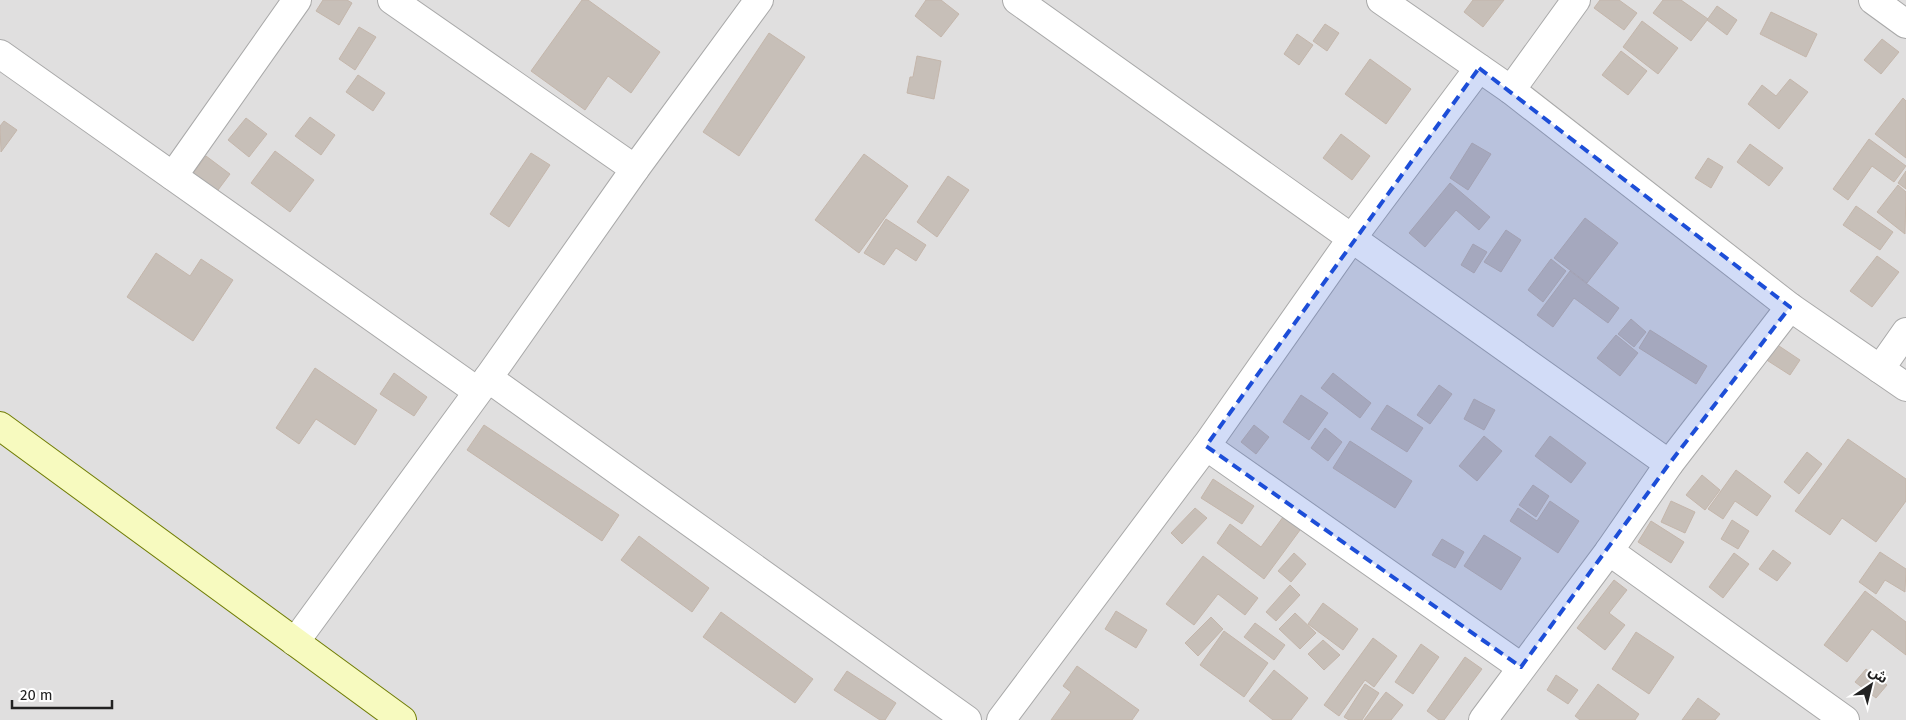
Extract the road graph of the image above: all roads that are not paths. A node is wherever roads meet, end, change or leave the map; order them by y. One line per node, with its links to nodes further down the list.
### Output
1 (297, 0): 13 (street)
2 (392, 0): 12 (street)
3 (759, 0): 12 (street)
4 (1017, 0): 14 (street)
5 (1381, 0): 10 (street)
6 (1576, 0): 11 (street)
7 (1873, 0): 8 (street)
8 (1906, 24)
9 (0, 54): 13 (street)
10 (1480, 68): 11 (street); 14 (street)
11 (1511, 90): 15 (street)
12 (635, 169): 18 (street)
13 (173, 176): 18 (street)
14 (1352, 238): 21 (street); 22 (street)
15 (1790, 307): 17 (street); 22 (street)
16 (1906, 332): 17 (street)
17 (1880, 369): 19 (street)
18 (483, 385): 24 (street); 27 (street)
19 (1906, 387)
20 (0, 426): 24 (street)
21 (1206, 446): 25 (street); 28 (street)
22 (1669, 464): 23 (street)
23 (1609, 551): 25 (street); 30 (street)
24 (295, 642): 26 (street)
25 (1521, 668): 29 (street)
26 (402, 720)
27 (967, 720)
28 (1001, 720)
29 (1483, 720)
30 (1845, 720)

